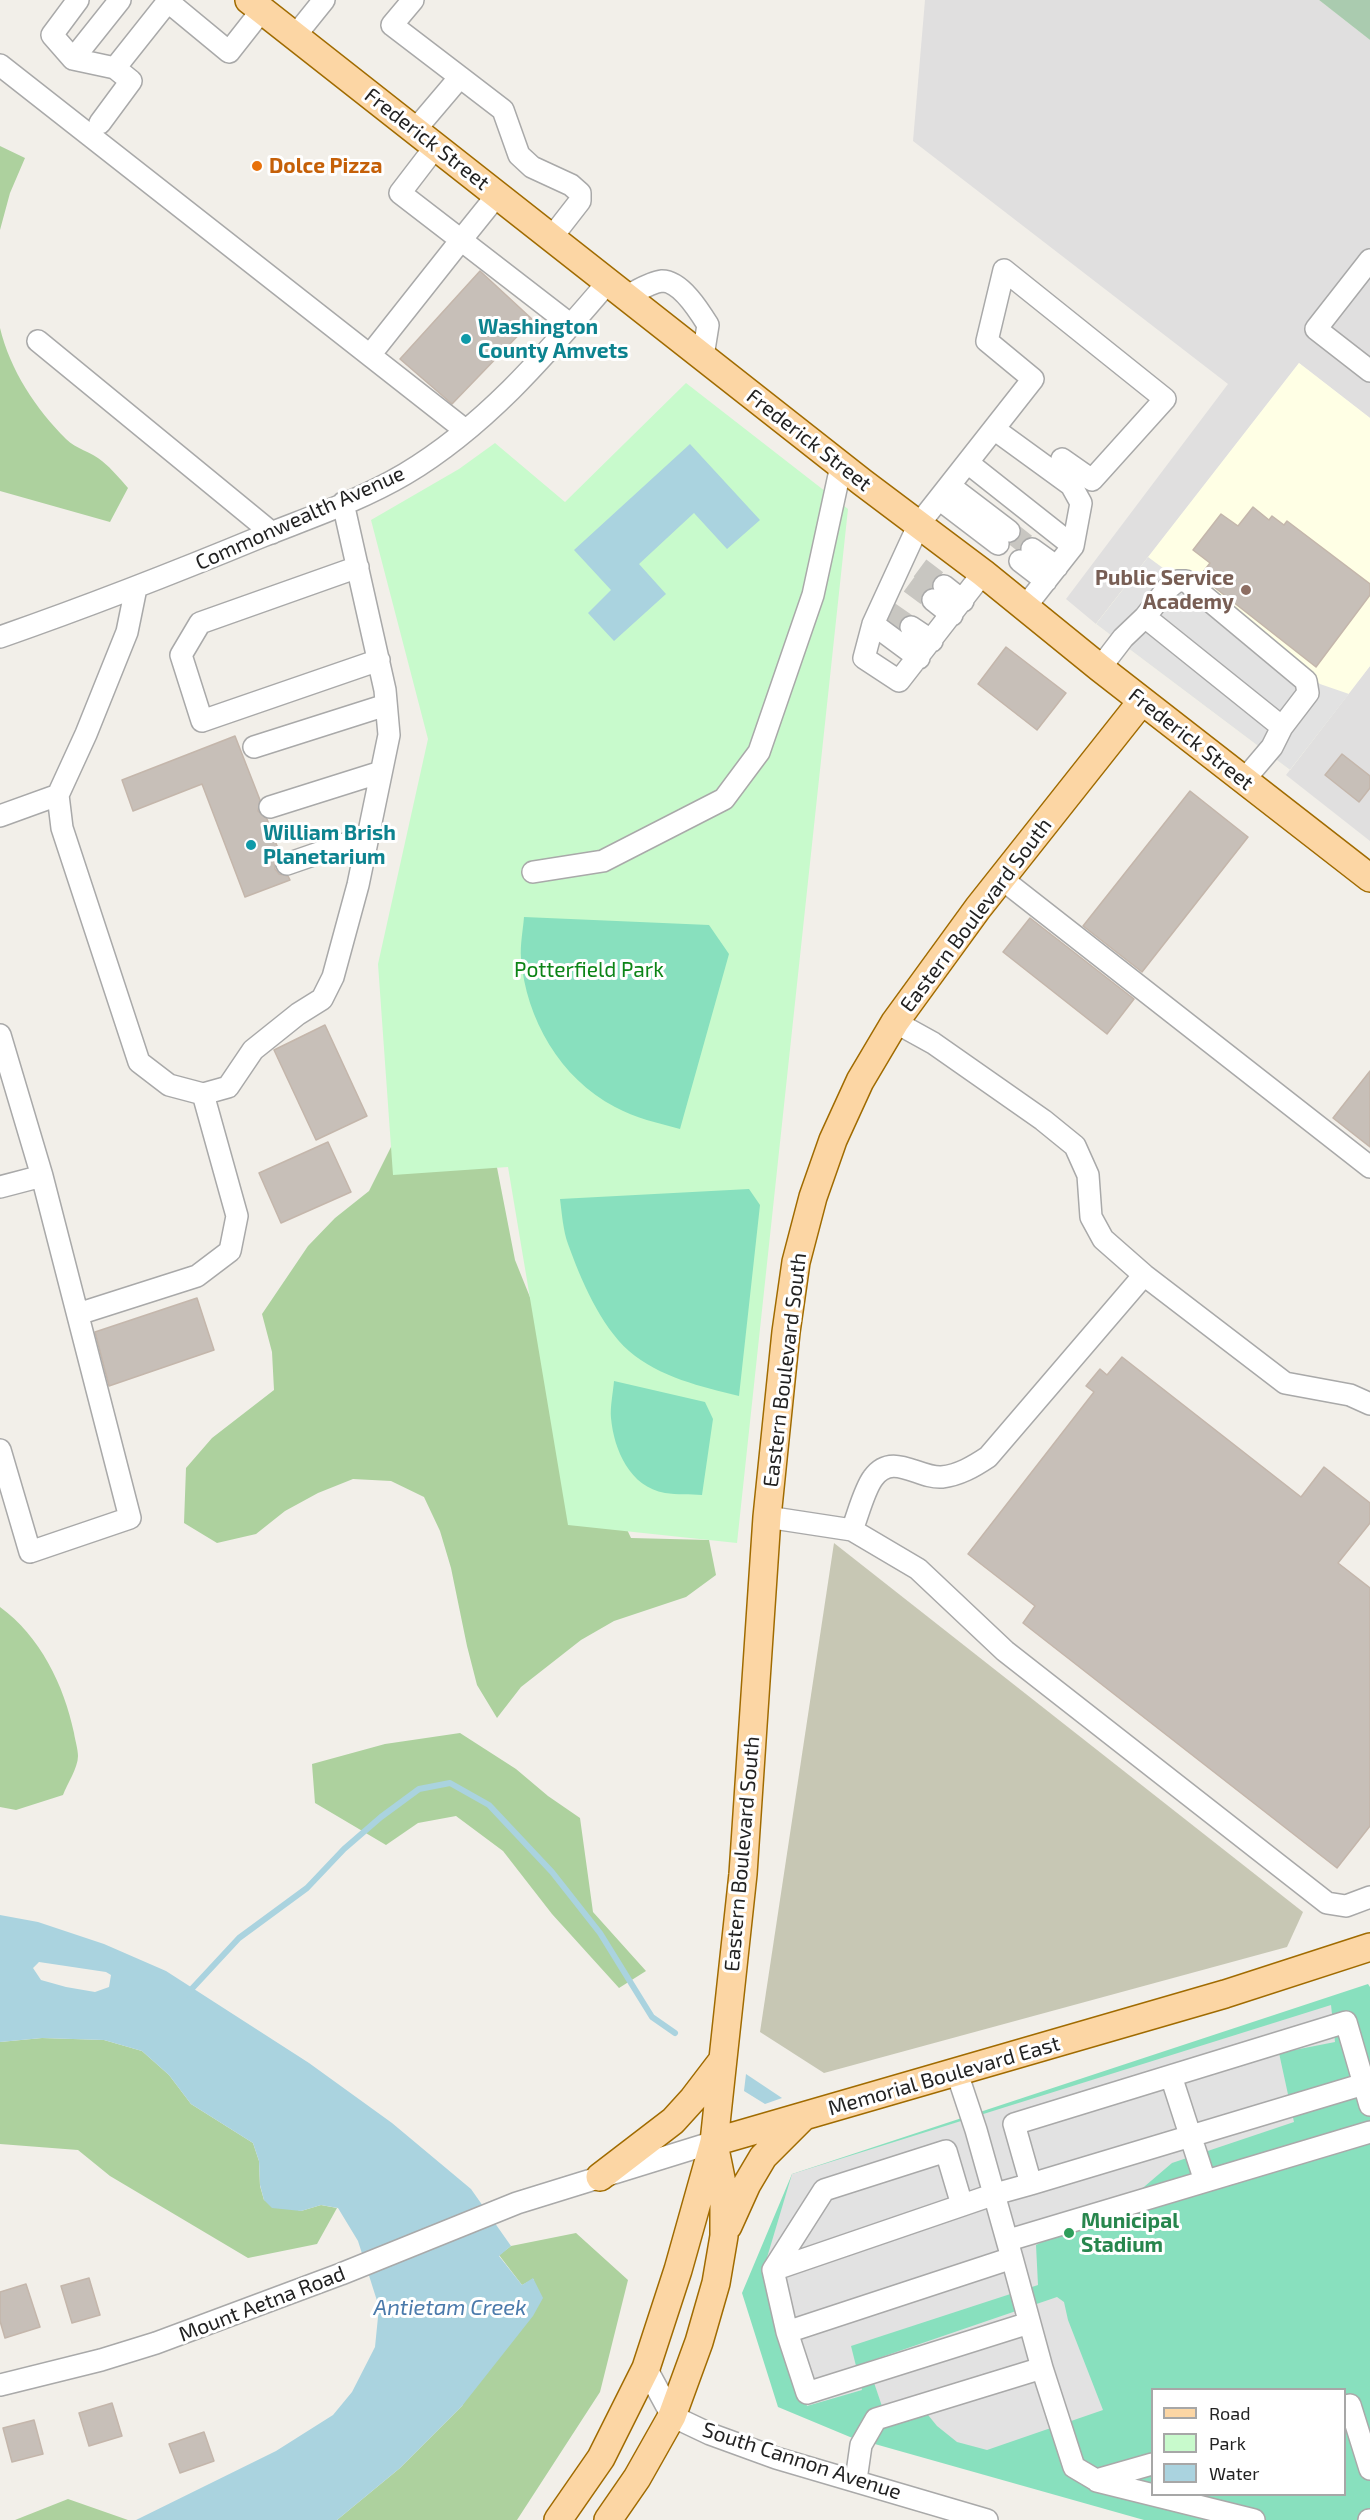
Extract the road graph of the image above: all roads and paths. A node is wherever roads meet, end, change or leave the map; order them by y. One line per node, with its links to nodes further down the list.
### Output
1 (78, 0): 8 (street)
2 (120, 0): 8 (street)
3 (324, 0): 7 (street)
4 (413, 0): 11 (street)
5 (168, 1): 6 (street); 10 (street)
6 (256, 5): 7 (main road, Frederick Street)
7 (295, 36): 13 (main road, Frederick Street)
8 (74, 59): 10 (street)
9 (0, 65): 22 (street)
10 (115, 68): 12 (street)
11 (460, 77): 13 (street); 16 (street)
12 (100, 123)
13 (415, 130): 14 (main road, Frederick Street)
14 (436, 146): 15 (main road, Frederick Street); 17 (street)
15 (498, 195): 16 (main road, Frederick Street); 17 (street)
16 (552, 237): 19 (main road, Frederick Street)
17 (460, 240): 20 (street); 22 (street)
18 (1370, 260): 24 (street)
19 (618, 288): 20 (street, Commonwealth Avenue); 23 (main road, Frederick Street); 23 (street)
20 (572, 325): 26 (street, Commonwealth Avenue)
21 (38, 341): 33 (street)
22 (370, 356): 26 (street)
23 (703, 356): 29 (main road, Frederick Street)
24 (1370, 371)
25 (994, 429): 27 (street); 28 (street); 34 (street)
26 (465, 430): 31 (street, Commonwealth Avenue)
27 (1062, 459)
28 (968, 463): 30 (street); 34 (street)
29 (841, 466): 32 (main road, Frederick Street); 62 (street)
30 (944, 492): 32 (street); 37 (street)
31 (343, 503): 33 (street, Commonwealth Avenue); 36 (street)
32 (919, 524): 37 (main road, Frederick Street); 43 (street)
33 (272, 533): 39 (street, Commonwealth Avenue)
34 (1073, 546): 38 (street)
35 (1026, 555): 38 (street)
36 (358, 567): 48 (street); 48 (street)
37 (974, 567): 41 (main road, Frederick Street); 42 (street)
38 (1051, 574): 41 (street)
39 (136, 588): 46 (street, Commonwealth Avenue); 56 (street)
40 (939, 593): 42 (street)
41 (1025, 607): 49 (main road, Frederick Street)
42 (957, 608): 47 (street)
43 (881, 614): 47 (street); 47 (street)
44 (1145, 617): 49 (street); 52 (street); 52 (street)
45 (911, 627): 47 (street)
46 (0, 638)
47 (926, 650)
48 (379, 660): 51 (street)
49 (1100, 668): 50 (main road, Frederick Street)
50 (1142, 701): 55 (main road, Frederick Street); 63 (main road, Eastern Boulevard South)
51 (386, 705): 53 (street); 54 (street)
52 (1282, 727): 55 (street)
53 (254, 747)
54 (381, 772): 57 (street); 59 (street)
55 (1244, 780): 61 (main road, Frederick Street)
56 (58, 795): 58 (street); 66 (street)
57 (270, 807)
58 (0, 816)
59 (368, 836): 60 (street); 66 (street)
60 (287, 864)
61 (1367, 871)
62 (533, 872)
63 (1002, 879): 64 (main road, Eastern Boulevard South); 67 (street)
64 (895, 1022): 70 (street); 74 (main road, Eastern Boulevard South)
65 (0, 1035): 68 (street)
66 (203, 1094): 71 (street)
67 (1370, 1167)
68 (42, 1176): 69 (street); 71 (street)
69 (0, 1187)
70 (1144, 1275): 72 (street); 75 (street)
71 (78, 1314): 73 (street)
72 (1370, 1404)
73 (0, 1450)
74 (767, 1517): 75 (street); 78 (main road, Eastern Boulevard South)
75 (852, 1530): 76 (street)
76 (1370, 1897)
77 (1370, 1947): 79 (main road, Memorial Boulevard East)
78 (723, 2060): 86 (main road, Eastern Boulevard South); 87 (main road)
79 (957, 2073): 83 (main road, Memorial Boulevard East); 90 (street)
80 (1171, 2076): 81 (street); 85 (street); 89 (street)
81 (1364, 2084): 82 (street); 85 (street)
82 (1370, 2105)
83 (805, 2115): 86 (main road, Memorial Boulevard East); 93 (main road)
84 (1370, 2132): 88 (street)
85 (1191, 2136): 88 (street); 89 (street)
86 (714, 2142): 87 (street, Memorial Boulevard East); 93 (main road, Eastern Boulevard South); 98 (main road, Eastern Boulevard South)
87 (600, 2177): 91 (street, Memorial Boulevard East)
88 (1205, 2181): 94 (street)
89 (1031, 2184): 90 (street)
90 (995, 2194): 92 (street); 94 (street)
91 (517, 2203): 100 (street, Mount Aetna Road)
92 (962, 2205): 95 (street); 95 (street)
93 (724, 2236): 102 (main road, Eastern Boulevard South)
94 (1010, 2249): 96 (street); 97 (street)
95 (773, 2270): 97 (street)
96 (1029, 2323): 97 (street); 99 (street)
97 (787, 2332)
98 (646, 2368): 102 (street); 109 (main road, Eastern Boulevard South)
99 (1042, 2368): 105 (street); 106 (street)
100 (0, 2385)
101 (1346, 2406): 104 (street)
102 (672, 2416): 105 (street, South Cannon Avenue); 110 (main road, Eastern Boulevard South)
103 (1151, 2464): 106 (street)
104 (1370, 2469)
105 (856, 2480): 111 (street, South Cannon Avenue)
106 (1096, 2480): 107 (street)
107 (1151, 2494)
108 (1159, 2496): 112 (street)
109 (558, 2520)
110 (608, 2520)
111 (987, 2520)
112 (1254, 2520)

